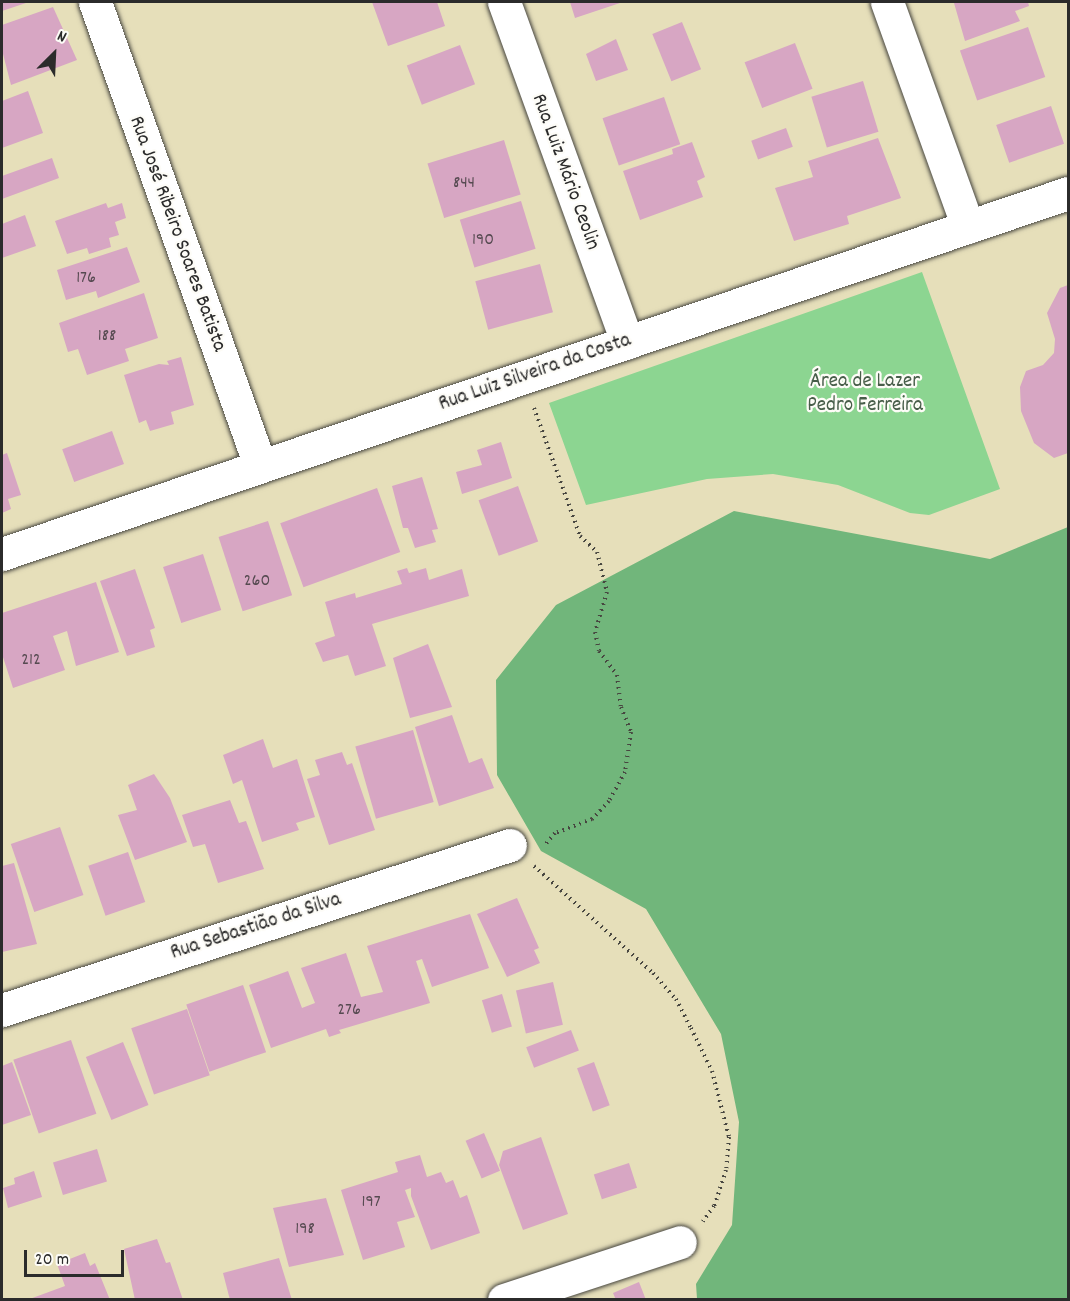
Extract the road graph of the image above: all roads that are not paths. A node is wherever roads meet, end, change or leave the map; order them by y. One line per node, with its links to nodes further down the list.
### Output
1 (95, 2): 7 (street, Rua José Ribeiro Soares Batista)
2 (504, 2): 6 (street, Rua Luiz Mário Ceolin)
3 (887, 2): 5 (street)
4 (1068, 193): 5 (street, Rua Luiz Silveira da Costa)
5 (968, 227): 6 (street, Rua Luiz Silveira da Costa)
6 (627, 342): 7 (street, Rua Luiz Silveira da Costa)
7 (260, 466): 8 (street, Rua Luiz Silveira da Costa)
8 (2, 554)
9 (520, 854): 10 (street, Rua Sebastião da Silva)
10 (2, 1010)
11 (680, 1242): 12 (street)
12 (504, 1299)

